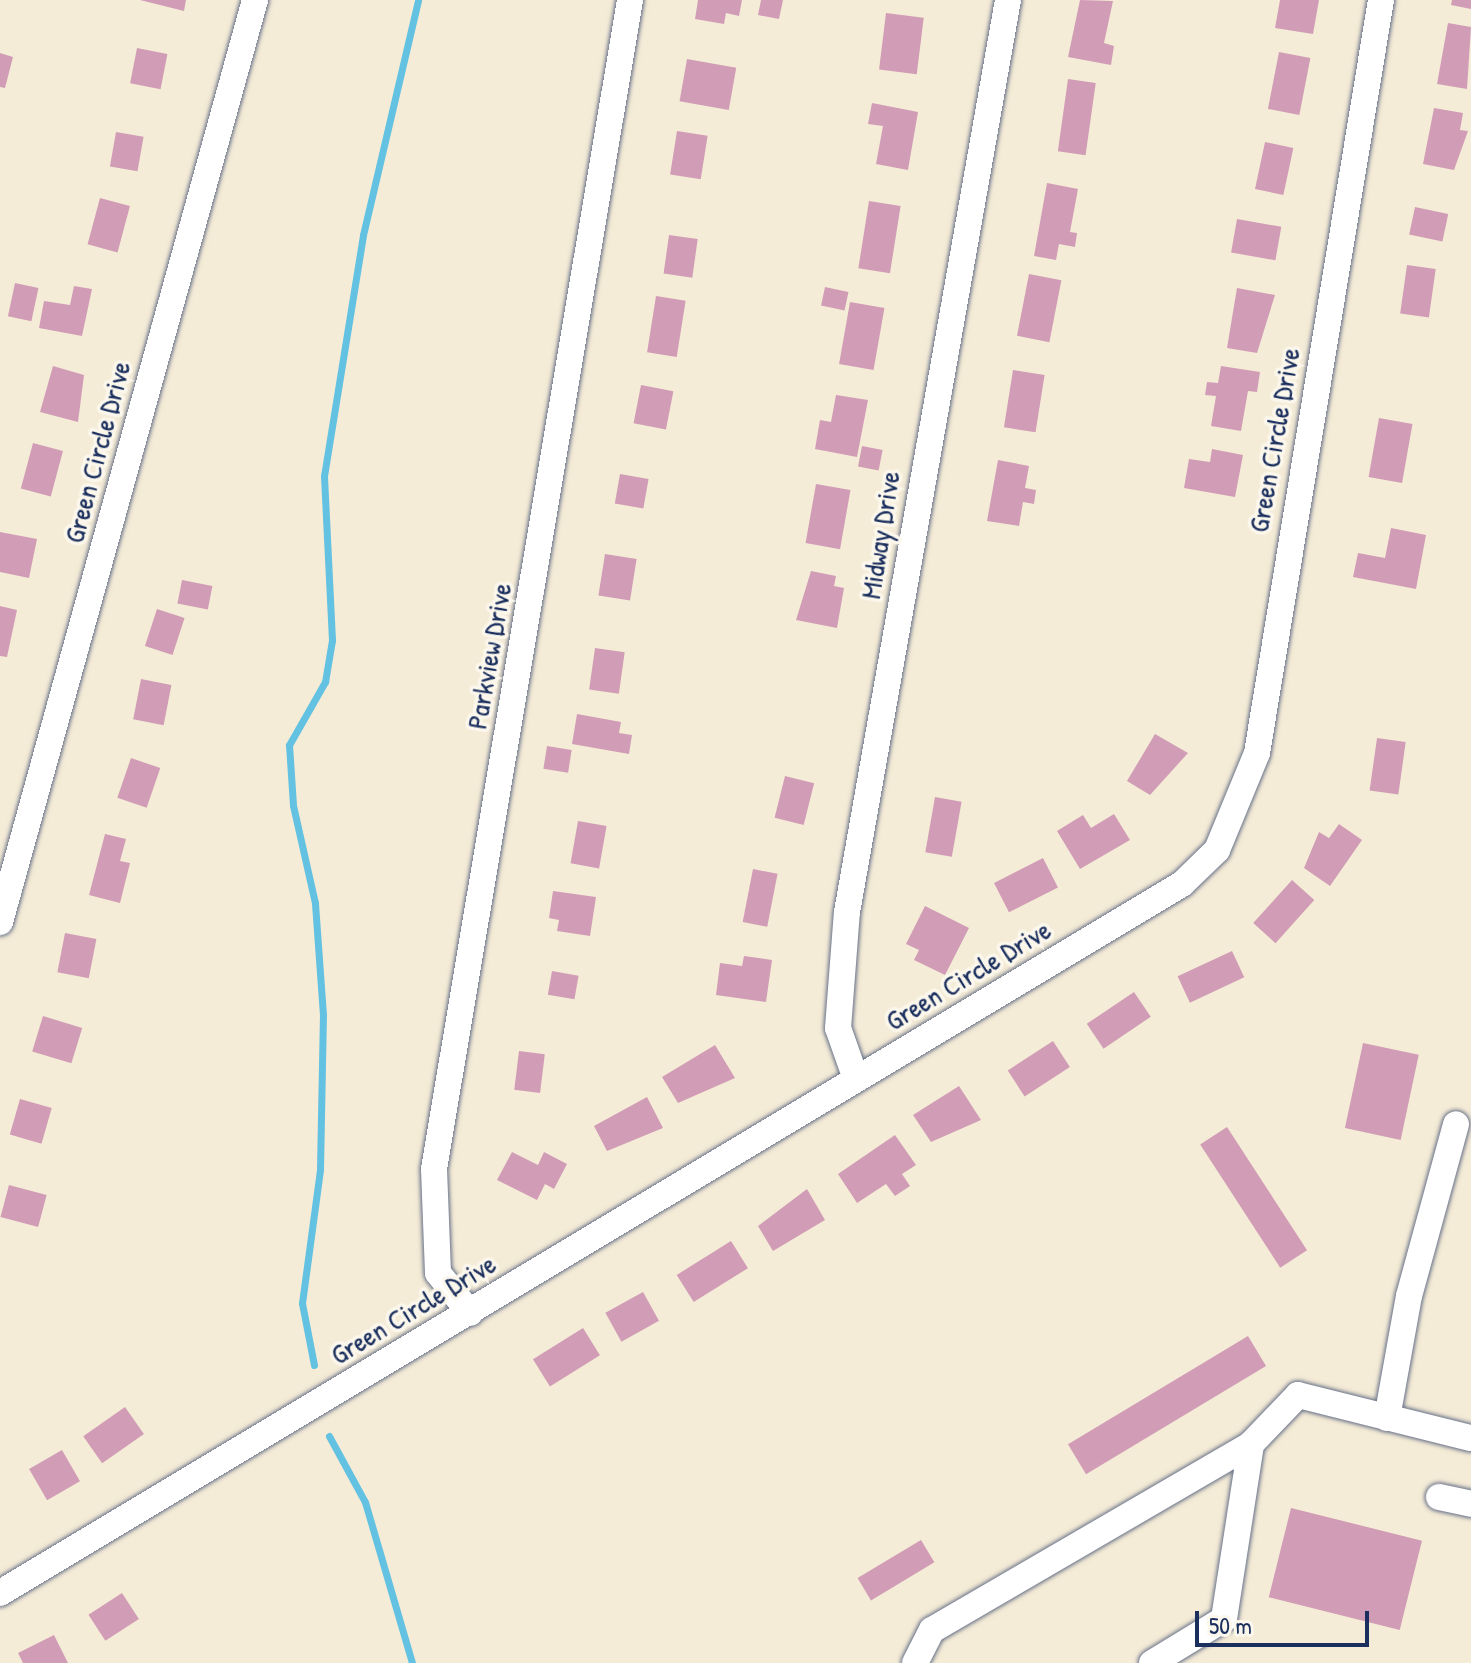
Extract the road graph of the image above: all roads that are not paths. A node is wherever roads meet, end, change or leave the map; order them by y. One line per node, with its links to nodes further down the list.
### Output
1 (255, 0): 5 (street, Green Circle Drive)
2 (630, 0): 8 (street, Parkview Drive)
3 (1008, 0): 6 (street, Midway Drive)
4 (1381, 0): 6 (street, Green Circle Drive)
5 (0, 922)
6 (856, 1079): 8 (street, Green Circle Drive)
7 (1456, 1124): 9 (street)
8 (470, 1313): 14 (street, Green Circle Drive)
9 (1387, 1418): 10 (street); 11 (street)
10 (1471, 1438)
11 (1251, 1444): 15 (street); 16 (street)
12 (1439, 1497): 13 (street)
13 (1471, 1504)
14 (0, 1593)
15 (915, 1663)
16 (1152, 1663)

